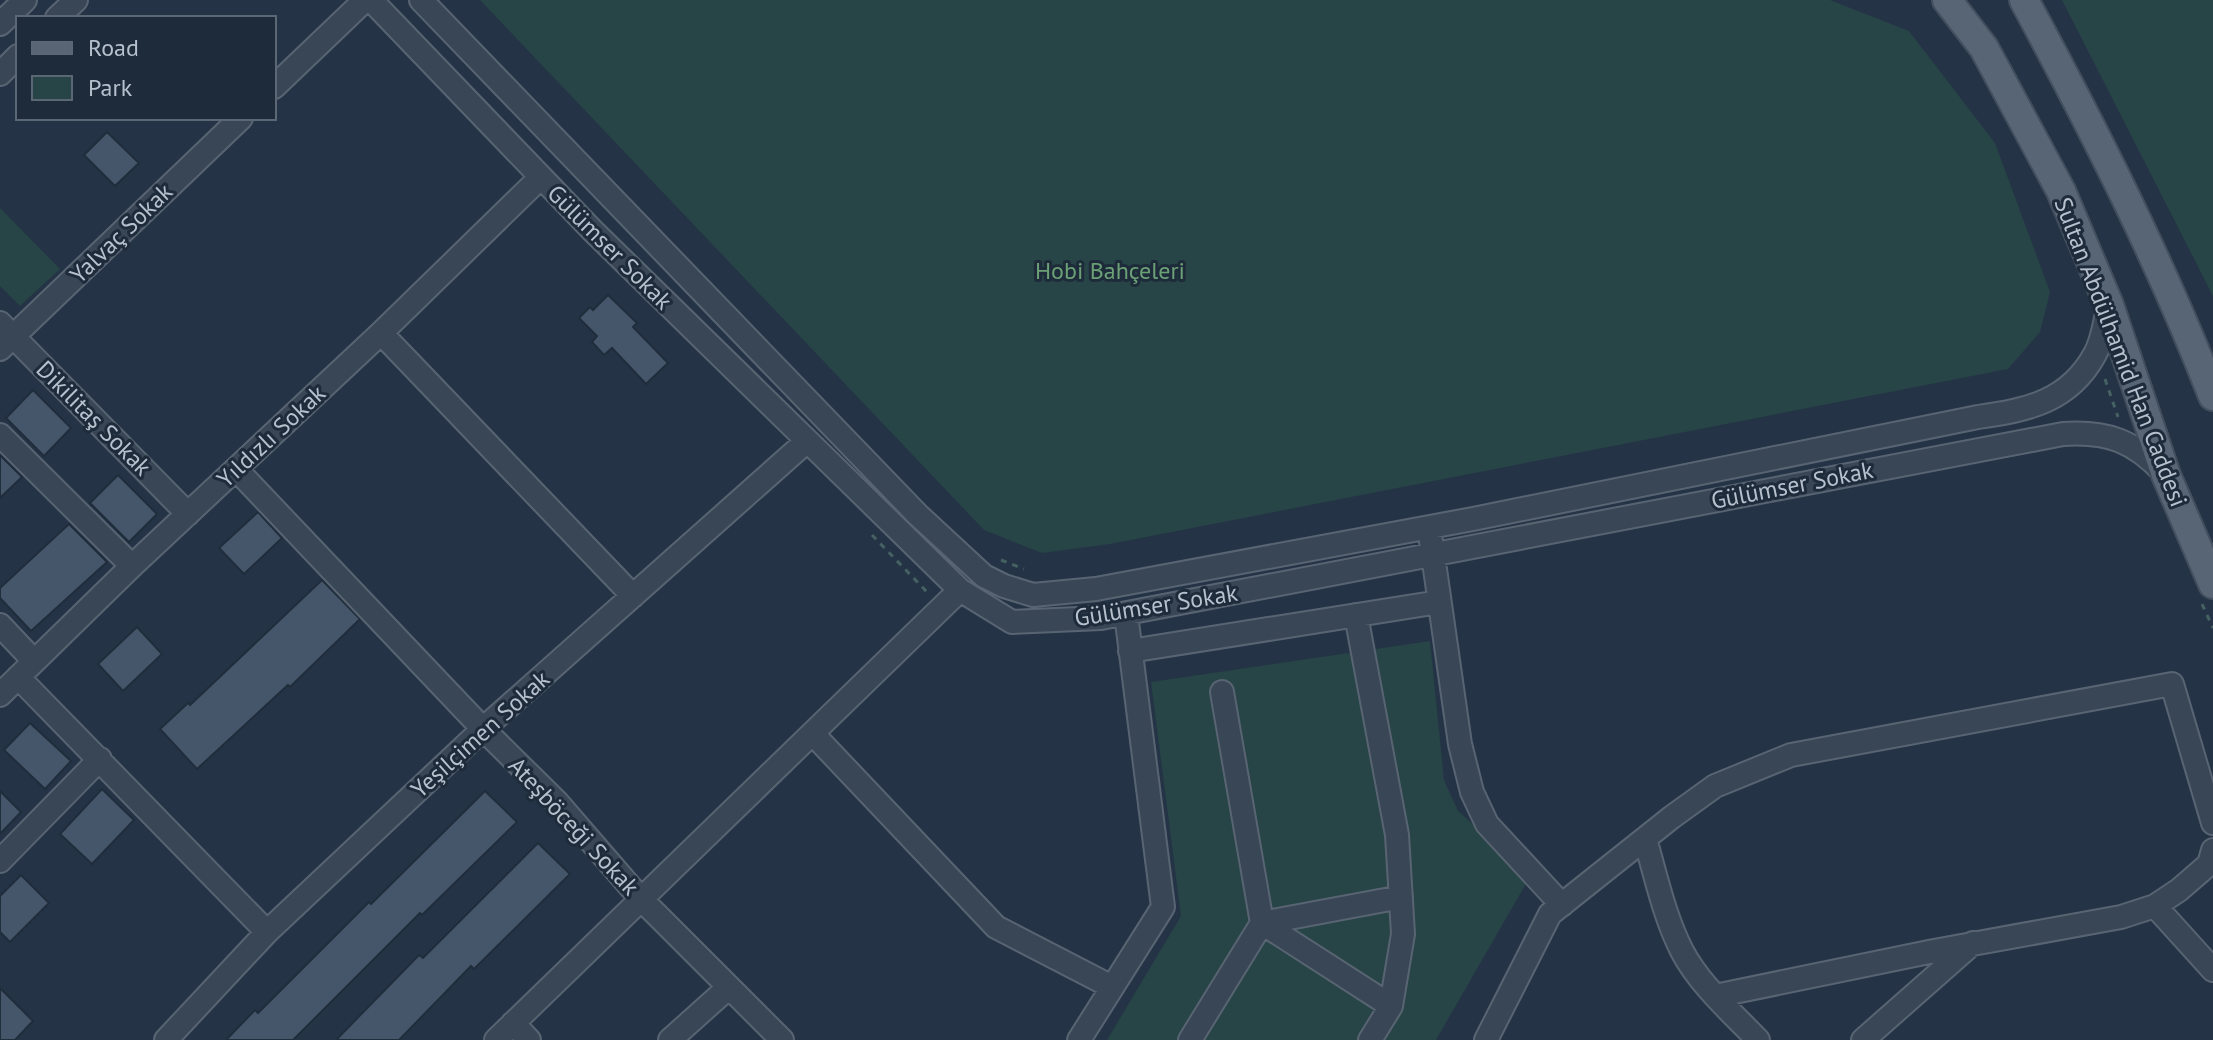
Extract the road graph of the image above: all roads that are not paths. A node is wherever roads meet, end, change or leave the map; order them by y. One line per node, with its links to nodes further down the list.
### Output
1 (25, 0): 8 (street)
2 (76, 0): 7 (street)
3 (368, 0): 11 (street); 13 (street, Gülümser Sokak)
4 (421, 0): 23 (street)
5 (1947, 0): 14 (main road, Sultan Abdülhamid Han Caddesi)
6 (2024, 0): 17 (main road)
7 (59, 16)
8 (0, 24)
9 (16, 58): 10 (street)
10 (0, 74)
11 (276, 85)
12 (239, 120): 16 (street, Yalvaç Sokak)
13 (541, 177): 15 (street, Yıldızlı Sokak); 19 (street, Gülümser Sokak)
14 (2109, 305): 21 (main road, Sultan Abdülhamid Han Caddesi); 23 (street)
15 (381, 333): 20 (street, Yıldızlı Sokak); 27 (street)
16 (4, 336): 22 (street, Dikilitaş Sokak)
17 (2212, 394)
18 (0, 435): 25 (street)
19 (807, 441): 27 (street, Yeşilçimen Sokak); 28 (street, Gülümser Sokak)
20 (236, 469): 22 (street, Yıldızlı Sokak); 37 (street, Ateşböceği Sokak)
21 (2166, 475): 24 (street, Gülümser Sokak); 26 (main road, Sultan Abdülhamid Han Caddesi)
22 (188, 514): 25 (street, Yıldızlı Sokak)
23 (1429, 527): 24 (street)
24 (1433, 555): 29 (street); 30 (street, Gülümser Sokak)
25 (132, 566): 34 (street, Yıldızlı Sokak)
26 (2213, 584)
27 (633, 596): 37 (street, Yeşilçimen Sokak)
28 (952, 597): 30 (street, Gülümser Sokak); 38 (street)
29 (1439, 602): 31 (street); 46 (street)
30 (1126, 614): 33 (street)
31 (1356, 615): 33 (street); 44 (street)
32 (0, 625): 34 (street)
33 (1130, 651): 52 (street)
34 (26, 669): 36 (street, Yıldızlı Sokak); 39 (street)
35 (1222, 692): 48 (street)
36 (0, 695)
37 (483, 729): 45 (street, Ateşböceği Sokak); 49 (street, Yeşilçimen Sokak)
38 (813, 734): 45 (street); 52 (street)
39 (100, 759): 43 (street); 49 (street)
40 (2213, 823): 41 (street)
41 (1645, 839): 46 (street); 54 (street)
42 (2213, 850): 47 (street)
43 (0, 861)
44 (1401, 897): 48 (street); 55 (street)
45 (640, 898): 53 (street, Ateşböceği Sokak); 56 (street)
46 (1562, 905): 65 (street)
47 (2155, 906): 50 (street); 51 (street)
48 (1262, 923): 55 (street); 63 (street)
49 (267, 932): 57 (street, Yeşilçimen Sokak)
50 (1973, 943): 54 (street); 67 (street)
51 (2213, 970)
52 (1112, 987): 62 (street)
53 (728, 988): 60 (street); 61 (street, Ateşböceği Sokak)
54 (1715, 996): 66 (street)
55 (1391, 1006): 64 (street)
56 (513, 1023): 58 (street); 59 (street)
57 (166, 1040)
58 (496, 1040)
59 (529, 1040)
60 (670, 1040)
61 (782, 1040)
62 (1079, 1040)
63 (1190, 1040)
64 (1370, 1040)
65 (1486, 1040)
66 (1758, 1040)
67 (1863, 1040)

